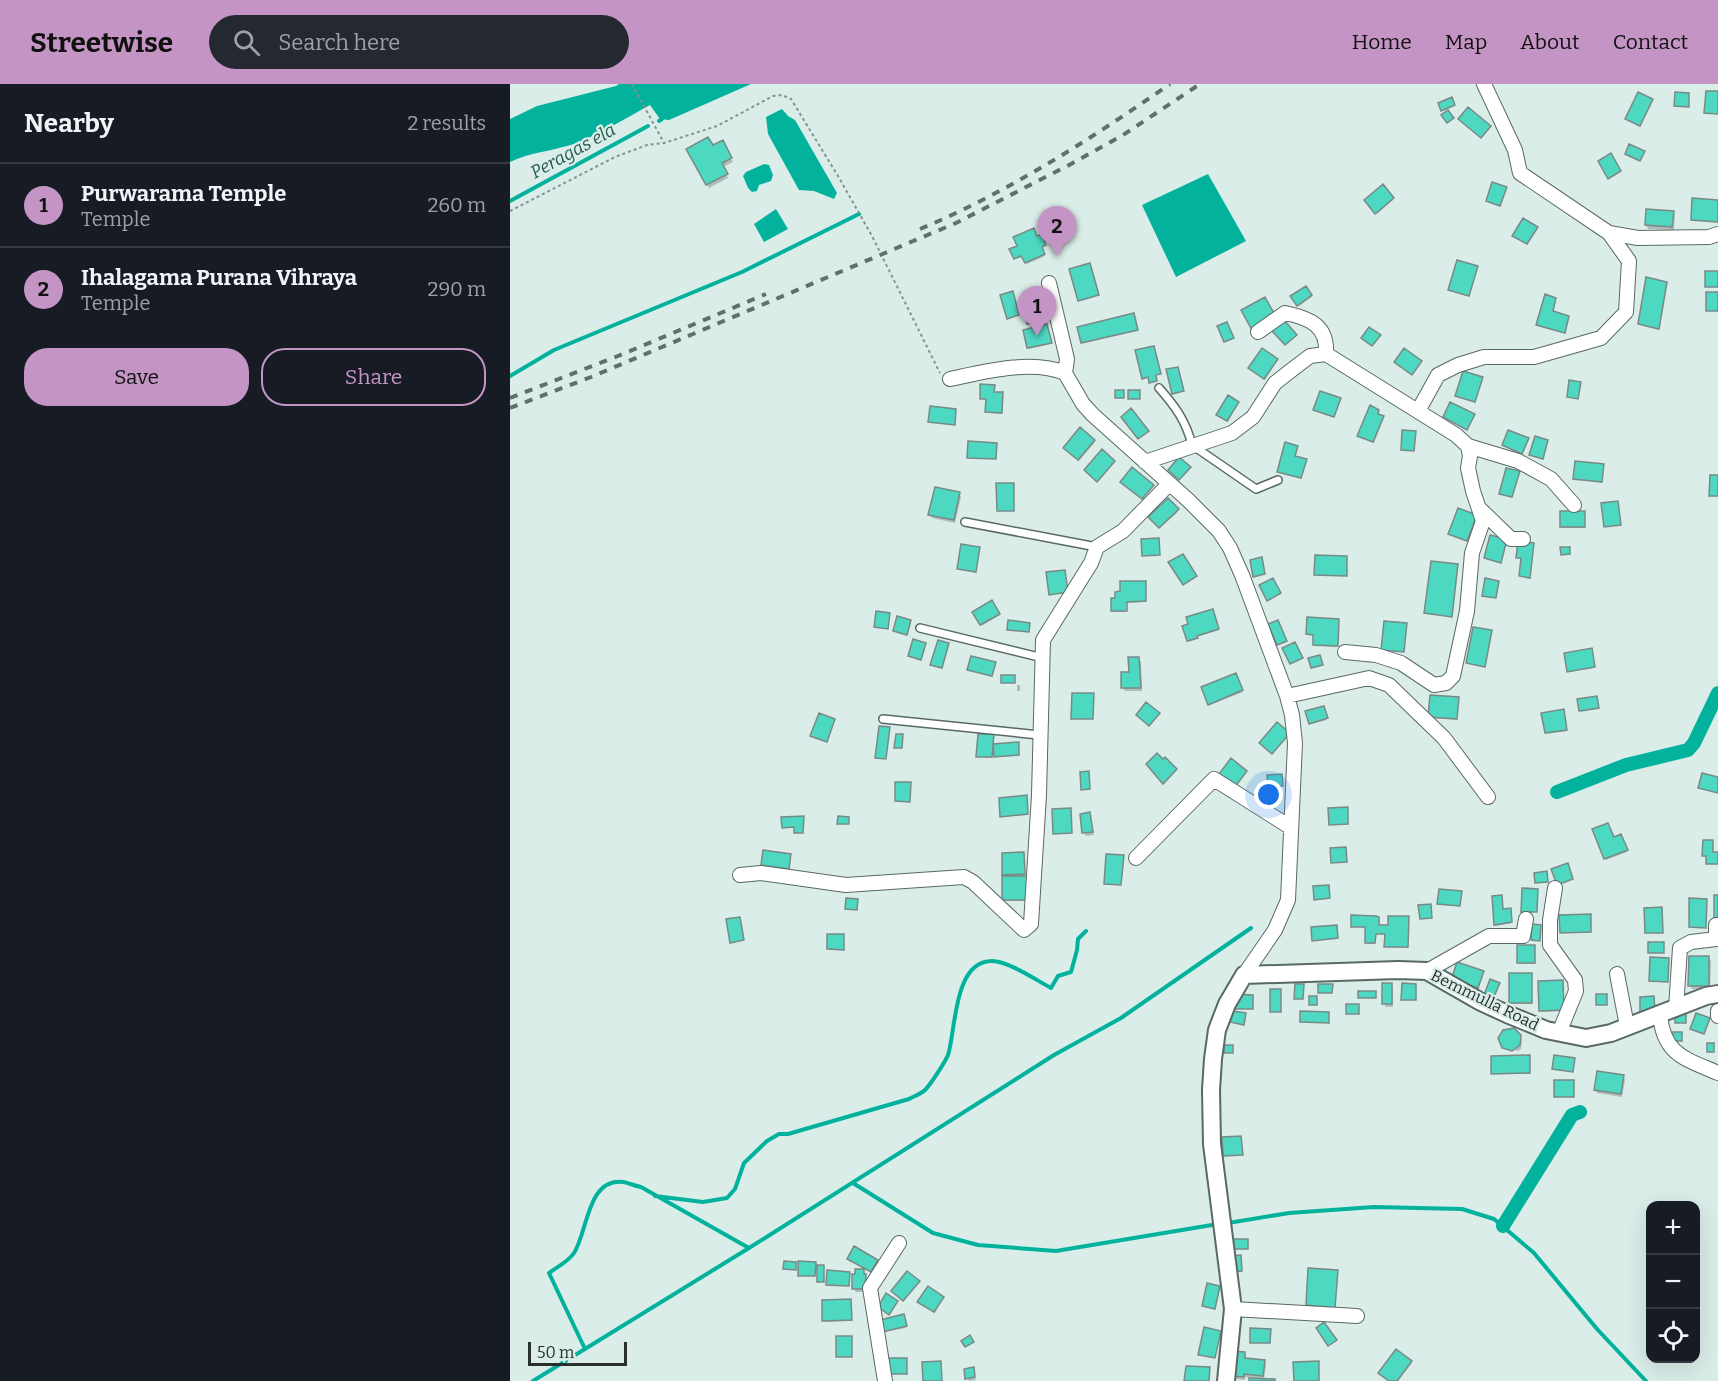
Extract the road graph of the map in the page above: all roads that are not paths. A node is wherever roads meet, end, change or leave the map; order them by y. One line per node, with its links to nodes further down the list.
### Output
1 (1484, 84): 2 (street)
2 (1610, 233): 3 (street); 10 (street)
3 (1718, 234)
4 (1049, 283): 7 (street)
5 (1258, 332): 6 (street)
6 (1326, 354): 10 (street); 11 (street)
7 (1065, 373): 8 (street); 13 (street)
8 (950, 379)
9 (1159, 388): 11 (lane)
10 (1418, 411): 12 (street)
11 (1192, 445): 13 (street); 14 (lane)
12 (1468, 446): 16 (street); 17 (street)
13 (1145, 462): 15 (street)
14 (1278, 480)
15 (1169, 484): 20 (street); 24 (street)
16 (1574, 505)
17 (1480, 509): 19 (street); 22 (street)
18 (965, 522): 20 (lane)
19 (1522, 538)
20 (1097, 548): 23 (street)
21 (920, 628): 23 (lane)
22 (1345, 652)
23 (1042, 658): 26 (street)
24 (1287, 696): 27 (street); 28 (street)
25 (883, 719): 26 (lane)
26 (1039, 735): 30 (street)
27 (1488, 797)
28 (1290, 827): 29 (street); 36 (street)
29 (1136, 858)
30 (740, 875)
31 (1556, 888): 43 (street)
32 (1526, 919): 34 (street)
33 (1716, 925): 38 (street)
34 (1427, 971): 36 (street, Bemmulla Road); 43 (street, Bemmulla Road)
35 (1617, 974): 42 (street)
36 (1244, 975): 46 (street)
37 (1718, 994): 38 (street, Bemmulla Road)
38 (1676, 1008): 40 (street, Bemmulla Road)
39 (1718, 1011): 41 (street)
40 (1660, 1014): 42 (street, Bemmulla Road); 44 (street)
41 (1718, 1016)
42 (1627, 1026): 43 (street, Bemmulla Road)
43 (1559, 1033)
44 (1718, 1073)
45 (899, 1243): 48 (street)
46 (1233, 1309): 47 (street); 49 (street)
47 (1357, 1316)
48 (885, 1381)
49 (1226, 1381)

